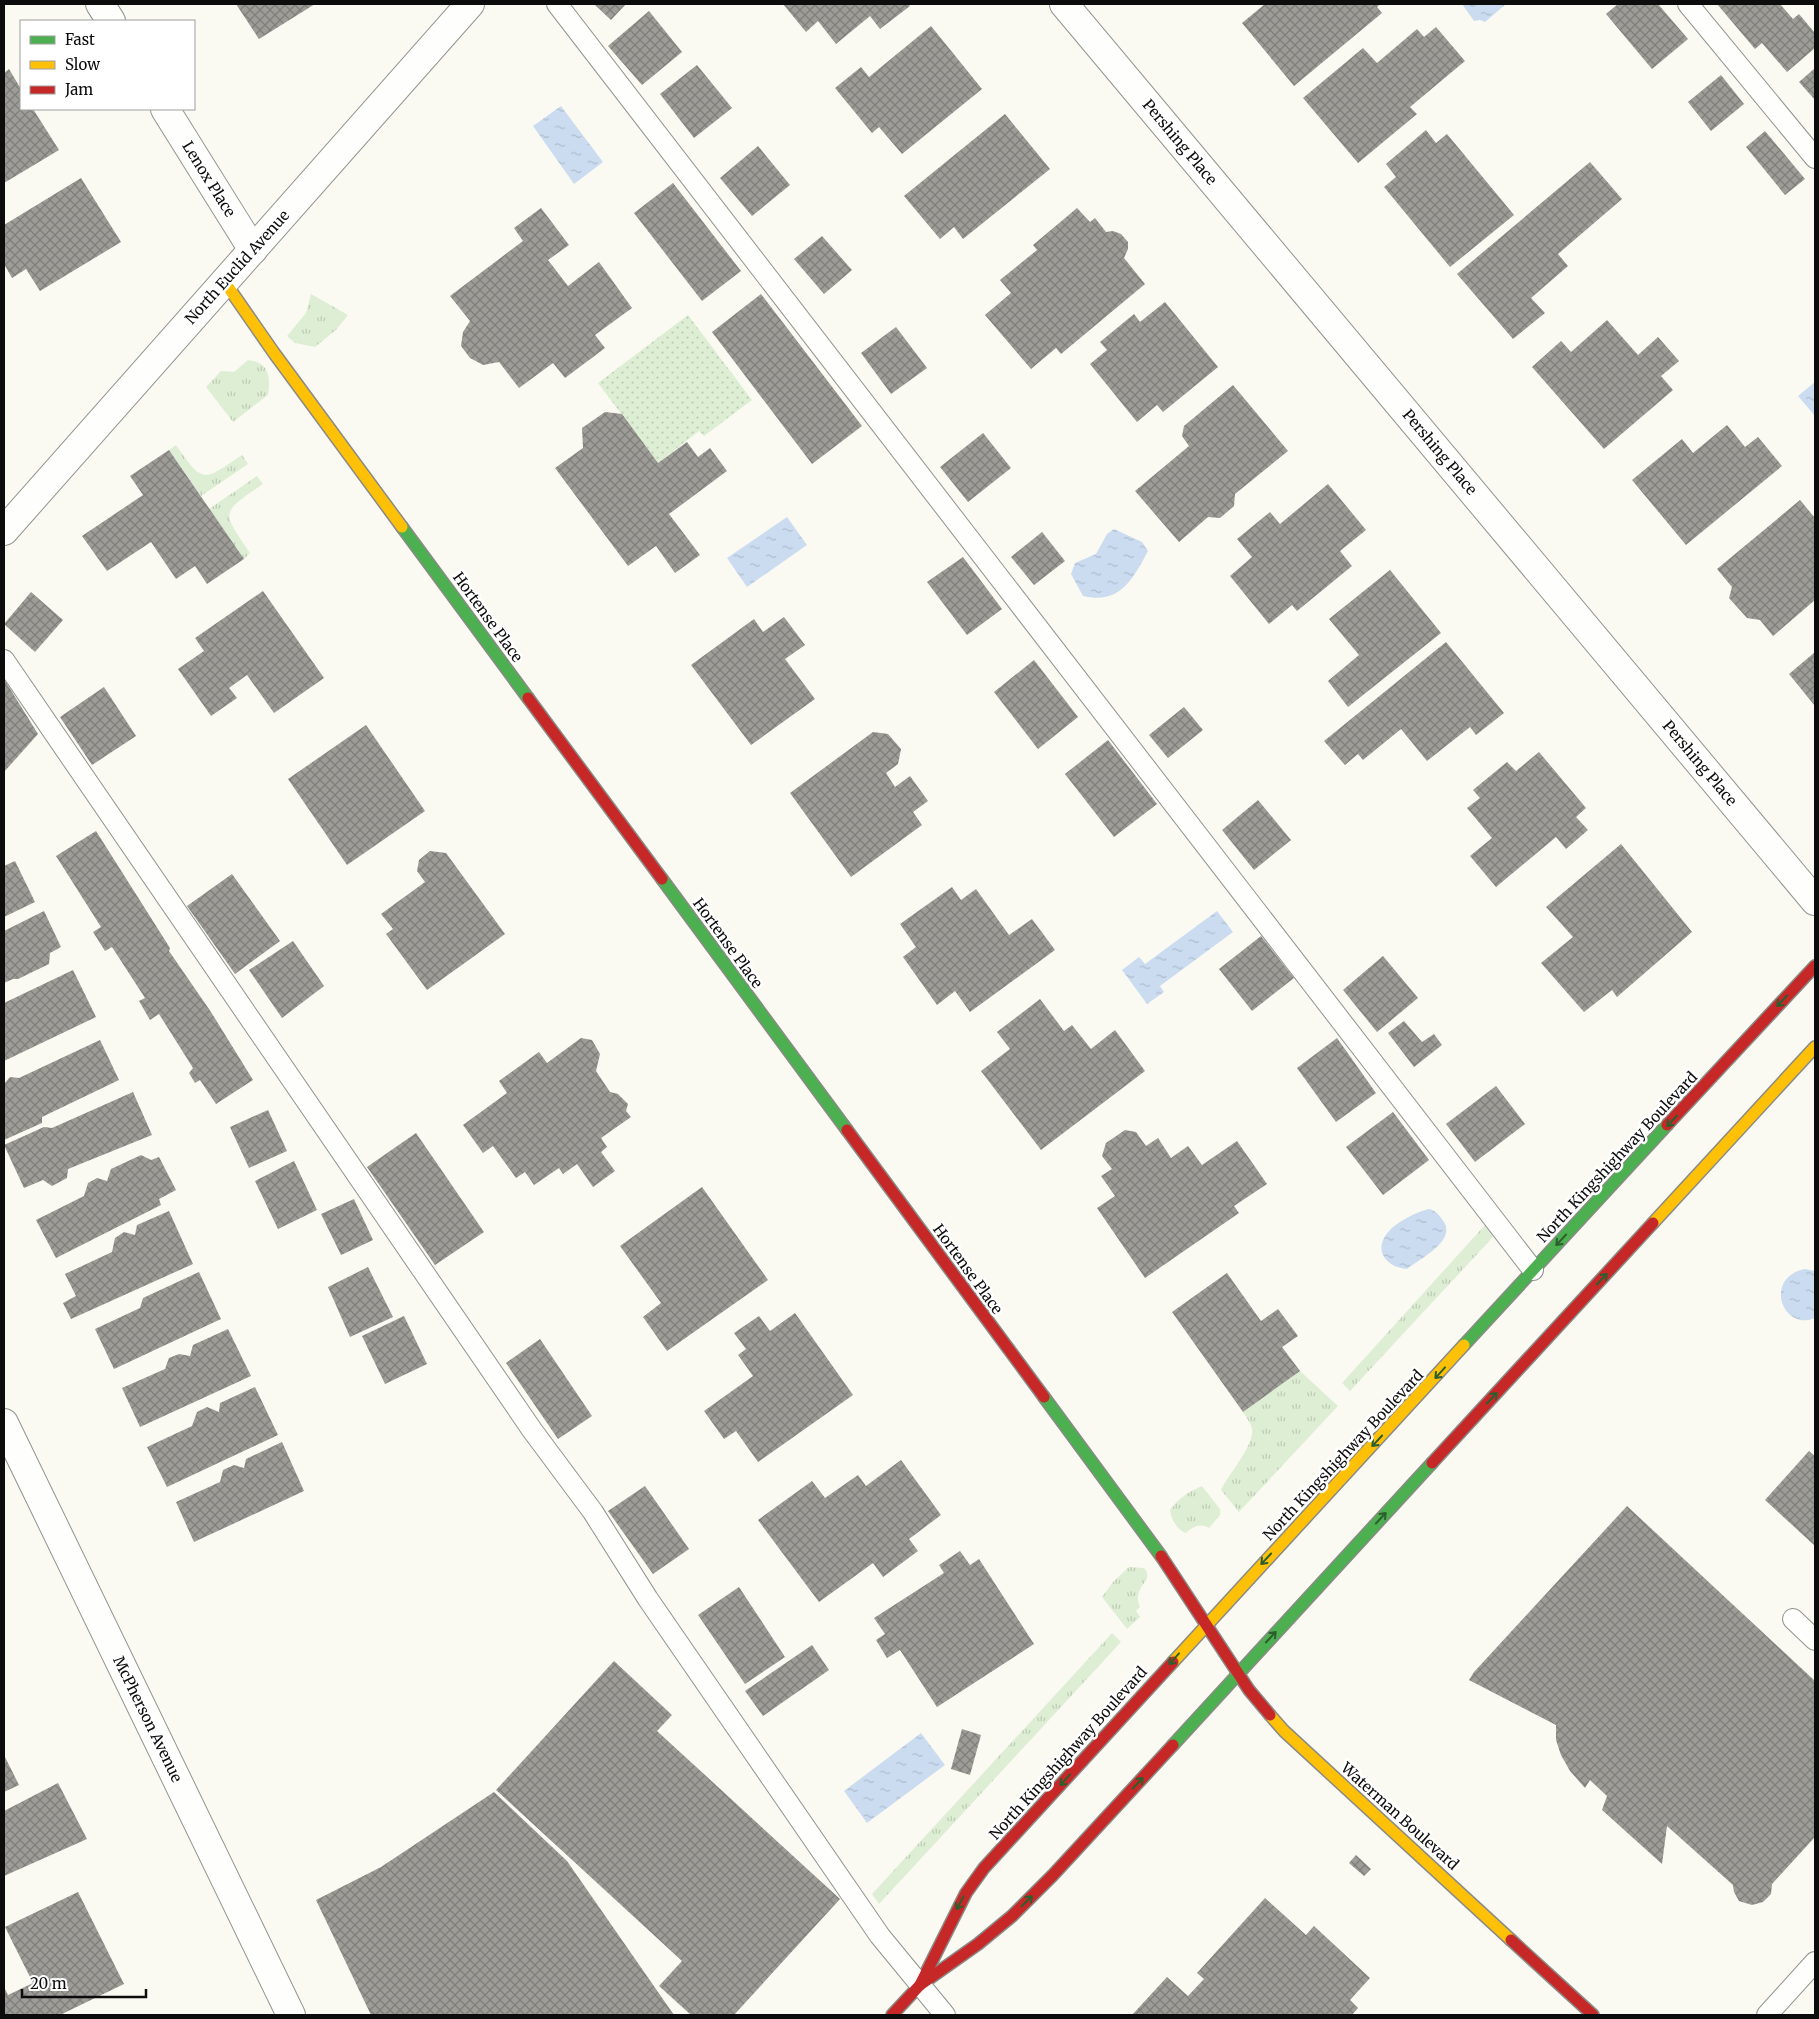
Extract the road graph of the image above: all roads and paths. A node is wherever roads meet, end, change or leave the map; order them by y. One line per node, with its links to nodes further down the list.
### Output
1 (100, 4): 6 (street)
2 (470, 4): 9 (street, North Euclid Avenue)
3 (557, 4): 16 (lane)
4 (1064, 4): 13 (street, Pershing Place)
5 (1688, 4): 8 (lane)
6 (110, 20)
7 (166, 110): 9 (street, Lenox Place)
8 (1815, 158)
9 (253, 250): 10 (street, North Euclid Avenue)
10 (224, 281): 11 (street, North Euclid Avenue); 19 (main road, Hortense Place)
11 (4, 531)
12 (4, 660): 23 (lane)
13 (1815, 901)
14 (1815, 966): 16 (main road, North Kingshighway Boulevard, one-way to 16)
15 (1815, 1047): 21 (main road, North Kingshighway Boulevard, one-way to 15)
16 (1533, 1270): 19 (main road, North Kingshighway Boulevard, one-way to 19)
17 (4, 1423): 24 (street, McPherson Avenue)
18 (1793, 1619): 20 (lane)
19 (1207, 1623): 21 (main road, Waterman Boulevard); 23 (main road, North Kingshighway Boulevard, one-way to 23)
20 (1815, 1640)
21 (1238, 1673): 23 (main road, North Kingshighway Boulevard, one-way to 21); 27 (main road, Waterman Boulevard)
22 (1815, 1962): 28 (lane)
23 (920, 1985): 25 (main road, North Kingshighway Boulevard); 26 (lane)
24 (291, 2015)
25 (892, 2015)
26 (946, 2015)
27 (1594, 2015)
28 (1767, 2015)

